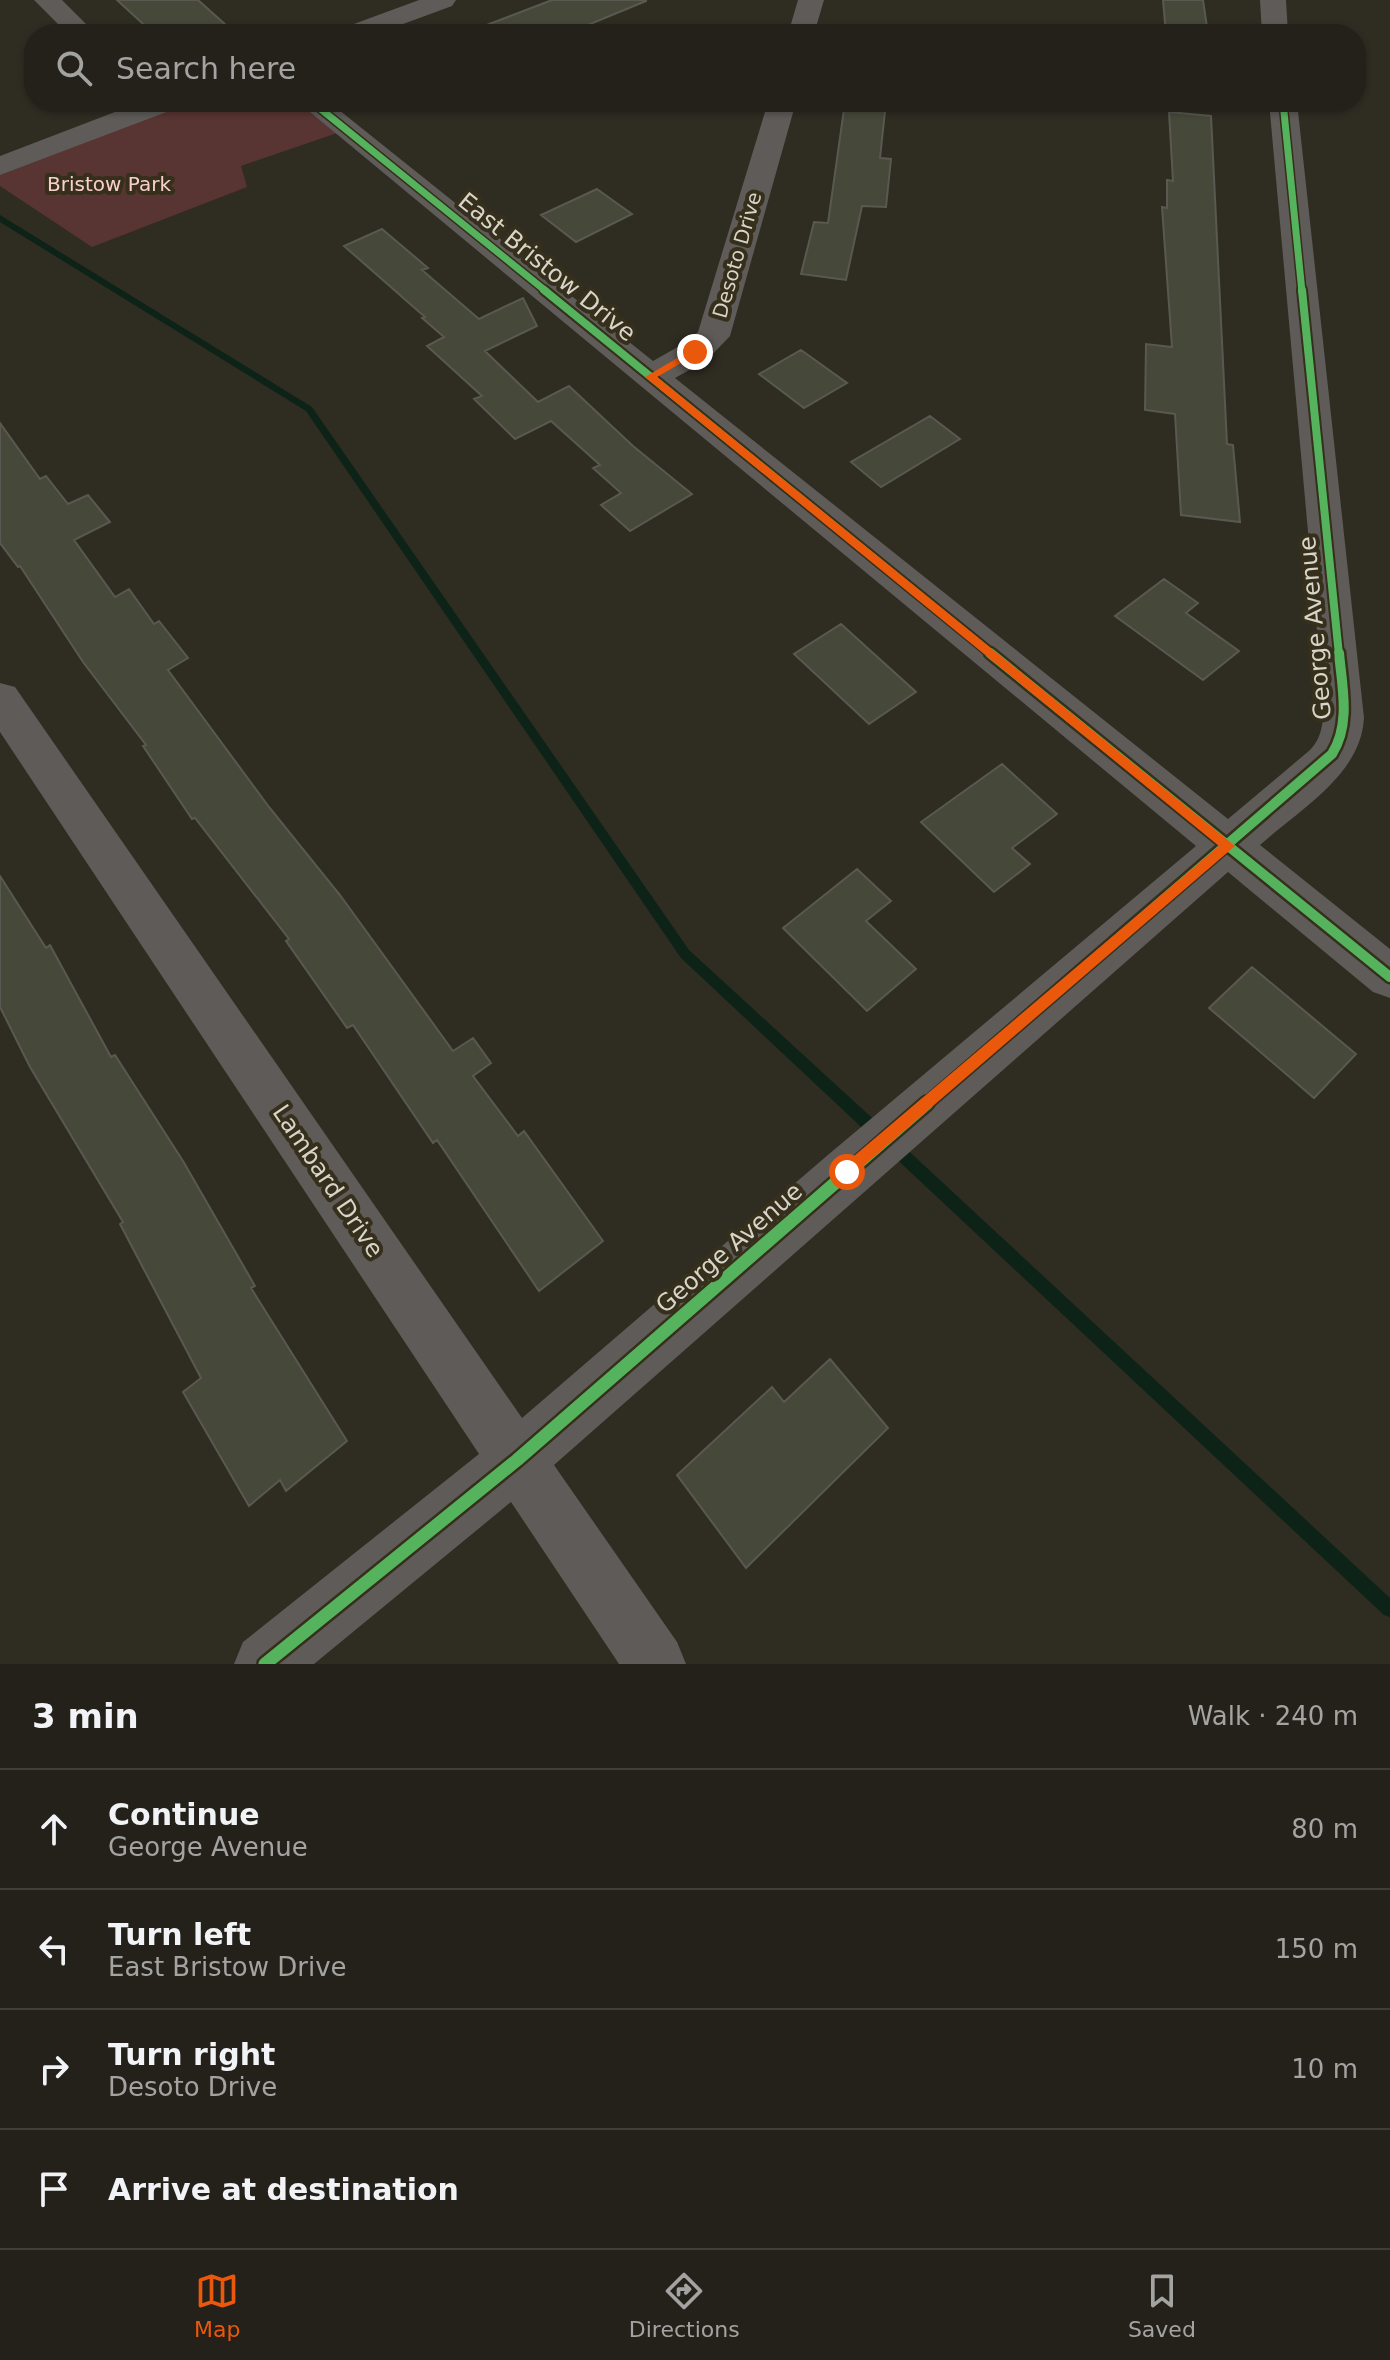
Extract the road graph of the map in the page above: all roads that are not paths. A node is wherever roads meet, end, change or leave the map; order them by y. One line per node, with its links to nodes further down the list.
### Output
1 (47, 0): 5 (street)
2 (443, 0): 6 (street)
3 (811, 0): 7 (street)
4 (1273, 0): 8 (street)
5 (72, 24)
6 (379, 24)
7 (804, 24)
8 (1274, 24)
9 (136, 112): 13 (street)
10 (324, 112): 14 (street, East Bristow Drive)
11 (779, 112): 14 (street, Desoto Drive)
12 (1284, 112): 16 (street, George Avenue)
13 (0, 166)
14 (650, 377): 16 (street, East Bristow Drive)
15 (0, 699): 18 (street, Lambard Drive)
16 (1229, 846): 17 (street, East Bristow Drive); 18 (street, George Avenue)
17 (1390, 977)
18 (517, 1460): 19 (street, George Avenue); 20 (street, Lambard Drive)
19 (265, 1664)
20 (655, 1664)

